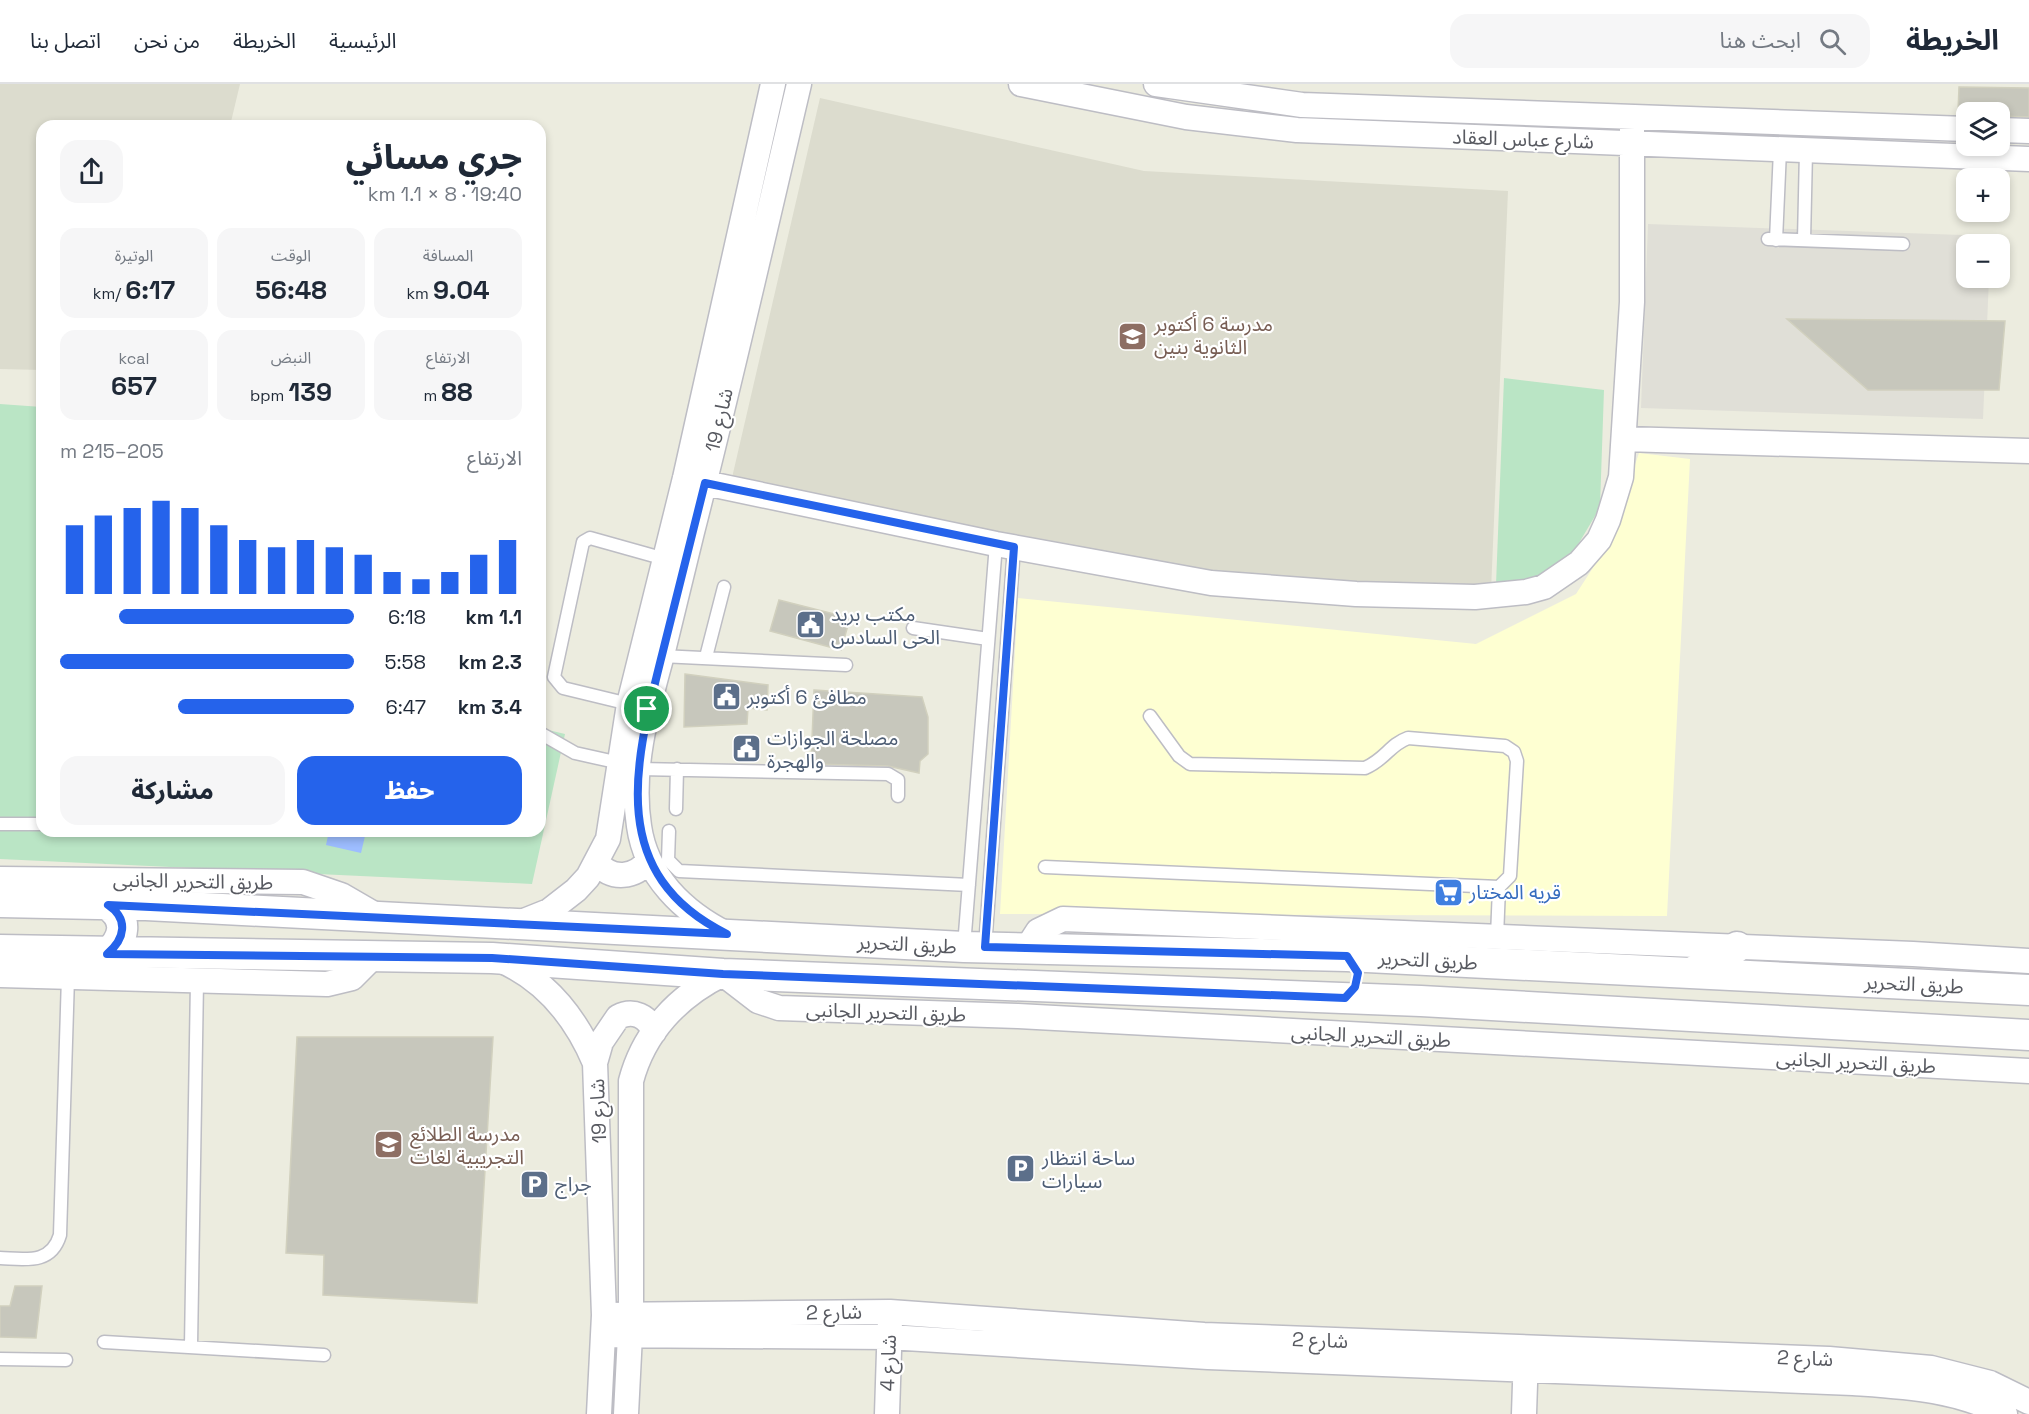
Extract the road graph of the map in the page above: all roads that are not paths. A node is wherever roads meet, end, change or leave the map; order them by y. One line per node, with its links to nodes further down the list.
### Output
1 (773, 84): 20 (street, شارع 19)
2 (799, 84): 18 (street, شارع 19)
3 (1021, 84): 11 (street, شارع عباس العقاد)
4 (1156, 84): 5 (street, شارع عباس العقاد)
5 (1303, 94): 6 (street, شارع عباس العقاد)
6 (1632, 117): 7 (street, شارع عباس العقاد); 11 (street)
7 (1786, 123): 8 (street, شارع عباس العقاد); 12 (street)
8 (1956, 129)
9 (2010, 130): 10 (street)
10 (2029, 131)
11 (1633, 144): 12 (street, شارع عباس العقاد); 16 (street)
12 (1791, 150): 13 (street, شارع عباس العقاد); 14 (lane); 14 (lane)
13 (2029, 159)
14 (1804, 240): 15 (lane)
15 (1903, 244)
16 (1624, 439): 17 (street); 19 (street)
17 (2029, 451)
18 (705, 483): 19 (street); 24 (street, شارع 19)
19 (1005, 545): 23 (lane); 50 (lane)
20 (665, 559): 27 (street, شارع 19); 27 (lane)
21 (724, 586): 25 (lane)
22 (913, 628): 23 (lane)
23 (988, 639): 41 (lane)
24 (661, 656): 25 (lane); 27 (street, شارع 19)
25 (706, 657): 26 (lane)
26 (846, 665)
27 (638, 707): 30 (street, شارع 19)
28 (1150, 716): 42 (lane)
29 (546, 736): 30 (lane)
30 (629, 766): 31 (lane); 37 (street, شارع 19); 38 (street, شارع 19)
31 (677, 769): 32 (lane); 33 (lane)
32 (898, 796)
33 (676, 809)
34 (0, 824): 35 (lane)
35 (36, 825)
36 (669, 831): 41 (lane)
37 (649, 860): 38 (street); 48 (street, شارع 19)
38 (596, 862): 47 (street, شارع 19)
39 (1045, 867): 42 (lane)
40 (0, 879): 46 (street, طريق التحرير الجانبى)
41 (969, 885): 50 (lane)
42 (1499, 887): 49 (lane)
43 (0, 902): 44 (street, طريق التحرير)
44 (108, 905): 45 (street, طريق التحرير); 54 (street)
45 (188, 907): 46 (street, طريق التحرير); 59 (street)
46 (379, 917): 47 (street, طريق التحرير)
47 (516, 924): 48 (street, طريق التحرير)
48 (727, 934): 50 (street, طريق التحرير)
49 (1497, 937): 51 (street); 52 (street)
50 (974, 947): 52 (street, طريق التحرير)
51 (1737, 947): 58 (street); 60 (street)
52 (1027, 948): 55 (street, طريق التحرير)
53 (0, 950): 54 (street, طريق التحرير)
54 (107, 954): 59 (street, طريق التحرير)
55 (1347, 956): 57 (street, طريق التحرير); 65 (street)
56 (498, 959): 59 (street, طريق التحرير); 61 (street, طريق التحرير); 69 (street, شارع 19)
57 (1431, 960): 60 (street, طريق التحرير); 66 (street)
58 (2029, 961)
59 (195, 968): 63 (street); 77 (lane)
60 (1691, 973): 64 (street, طريق التحرير)
61 (723, 974): 65 (street, طريق التحرير); 67 (street, شارع 19); 70 (street, طريق التحرير الجانبى)
62 (0, 975): 63 (street)
63 (68, 977): 71 (lane)
64 (2029, 990)
65 (1345, 998): 66 (street, طريق التحرير)
66 (1421, 1001): 68 (street, طريق التحرير)
67 (654, 1032): 69 (street); 74 (street, شارع 19)
68 (2029, 1035)
69 (595, 1063): 73 (street, شارع 19)
70 (2029, 1071)
71 (0, 1258)
72 (890, 1312): 74 (street, شارع 2); 75 (street, شارع 4); 81 (street, شارع 2)
73 (604, 1325): 74 (street, شارع 2); 84 (street, شارع 19)
74 (631, 1325): 75 (street, شارع 2); 85 (street, شارع 19)
75 (889, 1337): 81 (street, شارع 2); 86 (street, شارع 4)
76 (104, 1342): 77 (lane)
77 (191, 1346): 78 (lane)
78 (324, 1355)
79 (0, 1359): 80 (lane)
80 (66, 1360)
81 (1526, 1360): 82 (street, شارع 2); 87 (street)
82 (1930, 1378): 83 (street, شارع 2); 88 (street, شارع 2)
83 (2029, 1402)
84 (600, 1414)
85 (626, 1414)
86 (887, 1414)
87 (1524, 1414)
88 (2005, 1414)

